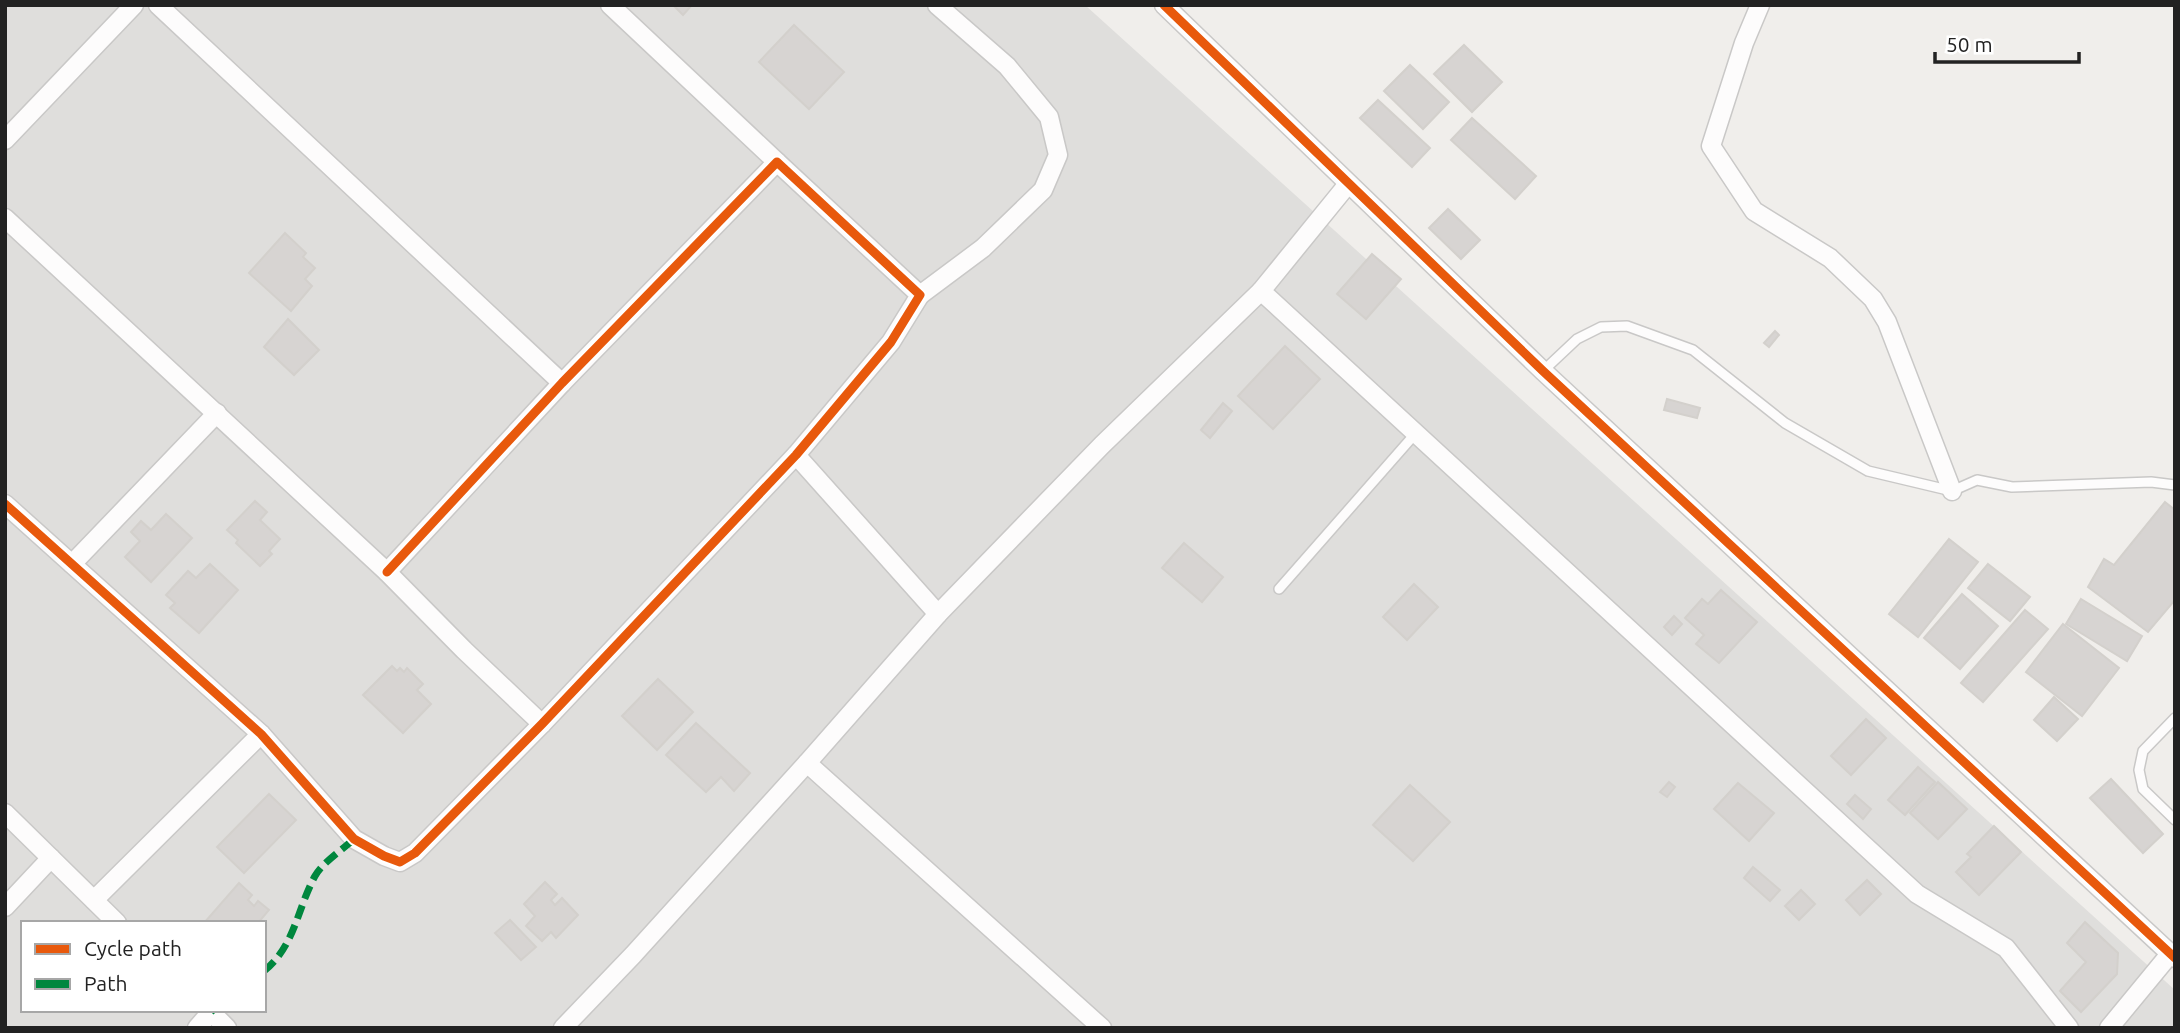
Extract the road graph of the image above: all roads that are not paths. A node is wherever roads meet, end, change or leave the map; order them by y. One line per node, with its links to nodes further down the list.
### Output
1 (134, 5): 7 (street)
2 (158, 5): 14 (street)
3 (610, 5): 8 (street)
4 (937, 5): 12 (street)
5 (1164, 5): 9 (street)
6 (1760, 5): 19 (street)
7 (5, 140)
8 (776, 162): 12 (street); 14 (street)
9 (1348, 184): 11 (street); 13 (street)
10 (5, 218): 15 (street)
11 (1261, 291): 16 (street); 24 (street)
12 (920, 295): 17 (street)
13 (1543, 371): 19 (lane); 35 (street)
14 (562, 383): 22 (street)
15 (217, 413): 21 (street); 22 (street)
16 (1415, 434): 23 (lane); 42 (street)
17 (796, 455): 24 (street); 26 (street)
18 (2175, 485): 19 (lane)
19 (1952, 491)
20 (5, 504): 21 (street)
21 (72, 564): 27 (street)
22 (387, 572): 26 (street)
23 (1279, 589)
24 (938, 614): 28 (street)
25 (2175, 718): 30 (lane)
26 (542, 724): 27 (street)
27 (261, 734): 32 (street)
28 (807, 763): 40 (street); 41 (street)
29 (5, 813): 31 (street)
30 (2175, 820)
31 (51, 858): 32 (street); 33 (street)
32 (94, 900): 34 (street)
33 (5, 907)
34 (115, 921)
35 (2172, 956): 43 (street)
36 (209, 1012): 38 (street)
37 (211, 1012): 39 (street)
38 (197, 1028)
39 (227, 1028)
40 (563, 1028)
41 (1102, 1028)
42 (2069, 1028)
43 (2109, 1028)

